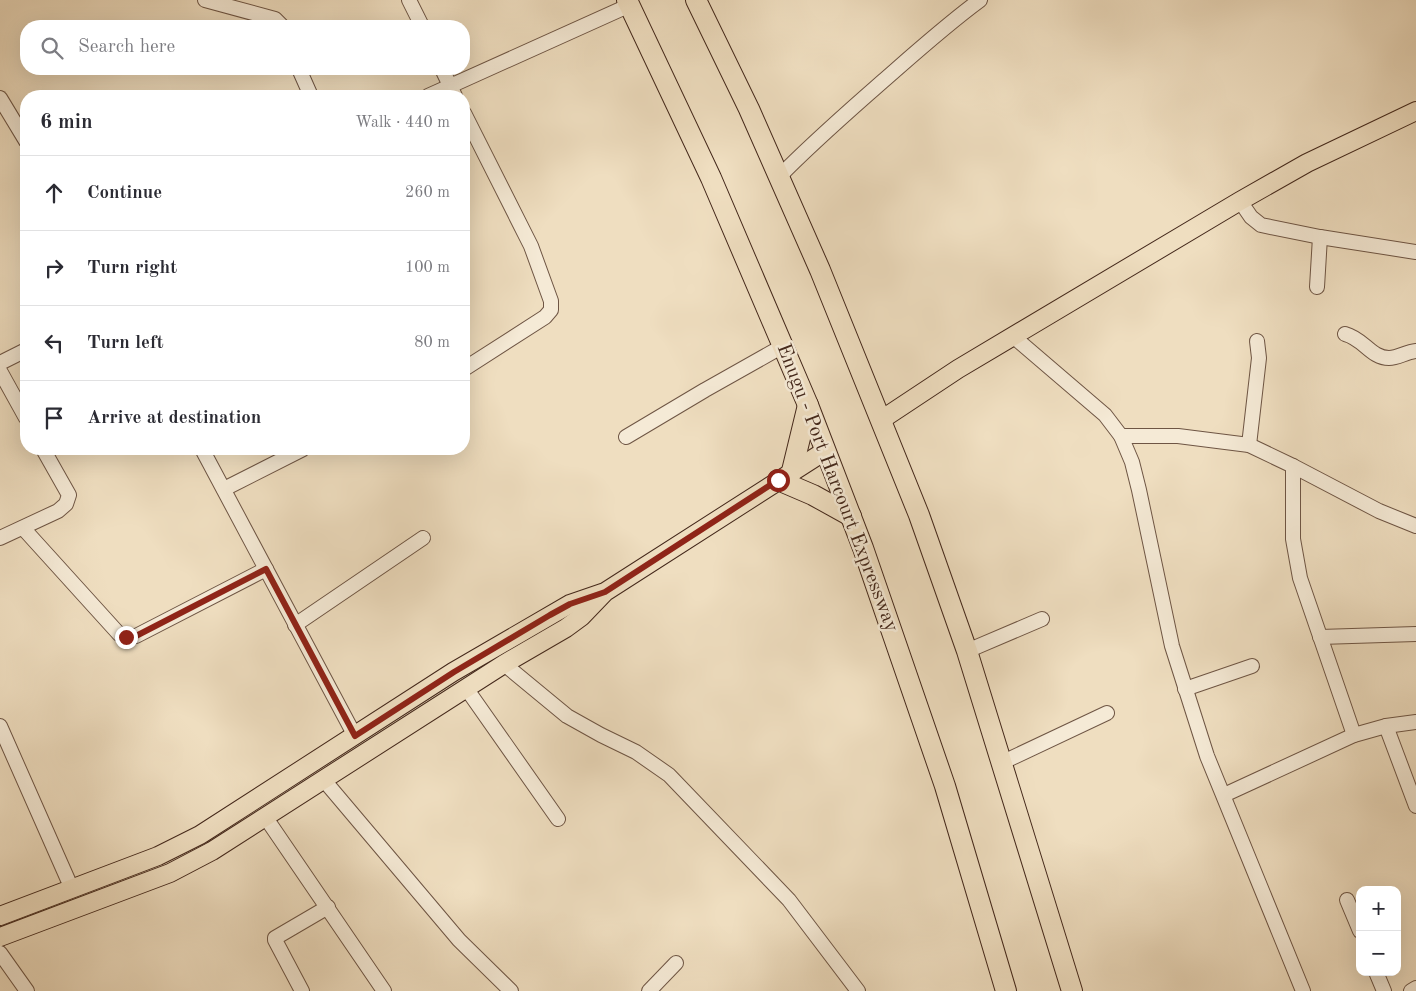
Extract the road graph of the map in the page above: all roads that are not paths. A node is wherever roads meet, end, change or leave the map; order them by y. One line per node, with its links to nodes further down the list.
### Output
1 (205, 0): 6 (street)
2 (409, 0): 7 (street)
3 (696, 0): 17 (highway)
4 (980, 0): 17 (street)
5 (629, 2): 12 (street); 25 (highway, Enugu - Port Harcourt Expressway)
6 (276, 20)
7 (419, 20)
8 (301, 75): 10 (street)
9 (445, 75): 11 (street)
10 (308, 90)
11 (452, 90)
12 (455, 90)
13 (2, 105): 16 (street)
14 (1416, 111): 18 (main road)
15 (470, 125): 29 (street)
16 (20, 132)
17 (779, 177): 33 (highway)
18 (1240, 201): 19 (street); 23 (main road)
19 (1320, 237): 20 (street); 21 (street)
20 (1416, 252)
21 (1318, 287)
22 (1344, 334): 26 (street)
23 (1014, 336): 33 (main road); 34 (street)
24 (1257, 341): 36 (street)
25 (783, 346): 31 (highway, Enugu - Port Harcourt Expressway); 35 (street)
26 (1416, 351)
27 (20, 353): 28 (street)
28 (0, 364)
29 (470, 365)
30 (0, 371): 32 (street)
31 (808, 405): 37 (highway, Enugu - Port Harcourt Expressway); 42 (highway)
32 (20, 407)
33 (881, 420): 55 (highway)
34 (1121, 436): 36 (street); 59 (street)
35 (626, 438)
36 (1249, 445): 41 (street)
37 (825, 451): 42 (main road); 44 (highway, Enugu - Port Harcourt Expressway)
38 (46, 455): 46 (street)
39 (205, 455): 43 (street)
40 (291, 455): 43 (street)
41 (1294, 466): 45 (street); 54 (street)
42 (785, 476): 44 (highway); 50 (main road)
43 (224, 488): 49 (street)
44 (851, 516): 88 (highway, Enugu - Port Harcourt Expressway)
45 (1416, 526)
46 (23, 528): 47 (street); 49 (street)
47 (0, 538)
48 (423, 538): 52 (street)
49 (266, 569): 52 (street)
50 (605, 592): 56 (main road); 65 (main road)
51 (1042, 619): 55 (street)
52 (295, 625): 65 (street)
53 (1416, 634): 54 (street)
54 (1320, 638): 64 (street)
55 (967, 651): 66 (highway)
56 (504, 664): 58 (main road); 87 (street)
57 (1252, 666): 59 (street)
58 (466, 688): 67 (main road); 71 (street)
59 (1185, 689): 68 (street)
60 (1107, 713): 66 (street)
61 (1416, 722): 63 (street)
62 (0, 726): 72 (street)
63 (1386, 726): 64 (street); 69 (street)
64 (1354, 735): 68 (street)
65 (355, 736): 72 (main road)
66 (1001, 763): 89 (highway)
67 (323, 779): 70 (main road); 85 (street)
68 (1224, 795): 90 (street)
69 (1416, 806)
70 (266, 818): 74 (street); 77 (main road)
71 (558, 818)
72 (72, 889): 75 (main road)
73 (1347, 900): 76 (street)
74 (328, 907): 83 (street); 84 (street)
75 (0, 916)
76 (1356, 921)
77 (0, 937)
78 (0, 953): 82 (street)
79 (676, 963): 86 (street)
80 (1378, 976): 91 (street)
81 (1416, 988): 92 (street)
82 (27, 991)
83 (302, 991)
84 (384, 991)
85 (511, 991)
86 (649, 991)
87 (858, 991)
88 (1006, 991)
89 (1072, 991)
90 (1303, 991)
91 (1384, 991)
92 (1411, 991)

